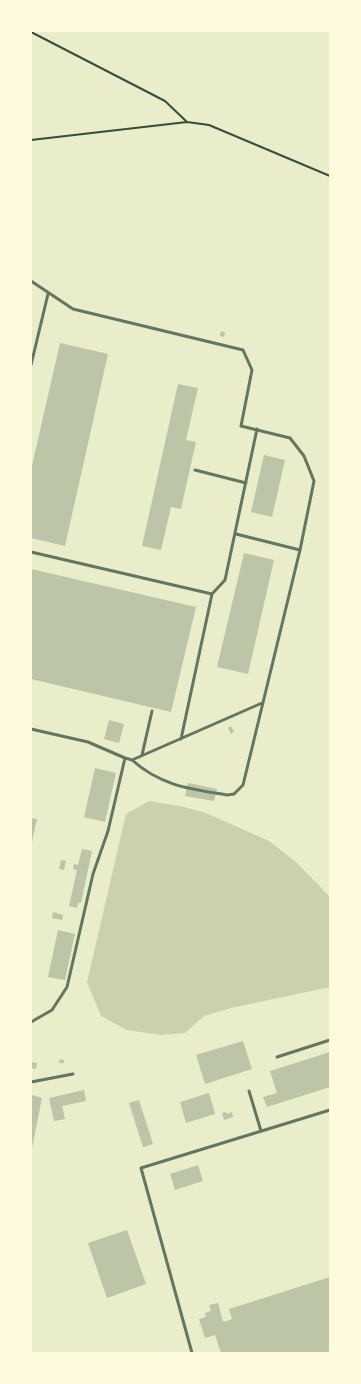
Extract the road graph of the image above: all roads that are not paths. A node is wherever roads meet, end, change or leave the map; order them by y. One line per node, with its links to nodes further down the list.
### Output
1 (31, 281): 2 (lane)
2 (48, 294): 3 (lane); 4 (lane)
3 (31, 365)
4 (256, 429): 6 (lane); 8 (lane)
5 (195, 470): 6 (lane)
6 (246, 483): 7 (lane)
7 (236, 534): 8 (lane); 10 (lane)
8 (300, 550): 11 (lane)
9 (31, 552): 10 (lane)
10 (212, 594): 14 (lane)
11 (263, 703): 14 (lane); 17 (lane)
12 (152, 711): 15 (lane)
13 (31, 729): 16 (lane)
14 (181, 739): 15 (lane)
15 (142, 756): 17 (lane)
16 (125, 758): 17 (lane); 18 (lane)
17 (132, 760)
18 (31, 1022)
19 (330, 1040): 20 (lane)
20 (277, 1057)
21 (73, 1074): 22 (lane)
22 (31, 1082)
23 (249, 1091): 25 (lane)
24 (330, 1110): 25 (lane)
25 (261, 1131): 26 (lane)
26 (192, 1353)

